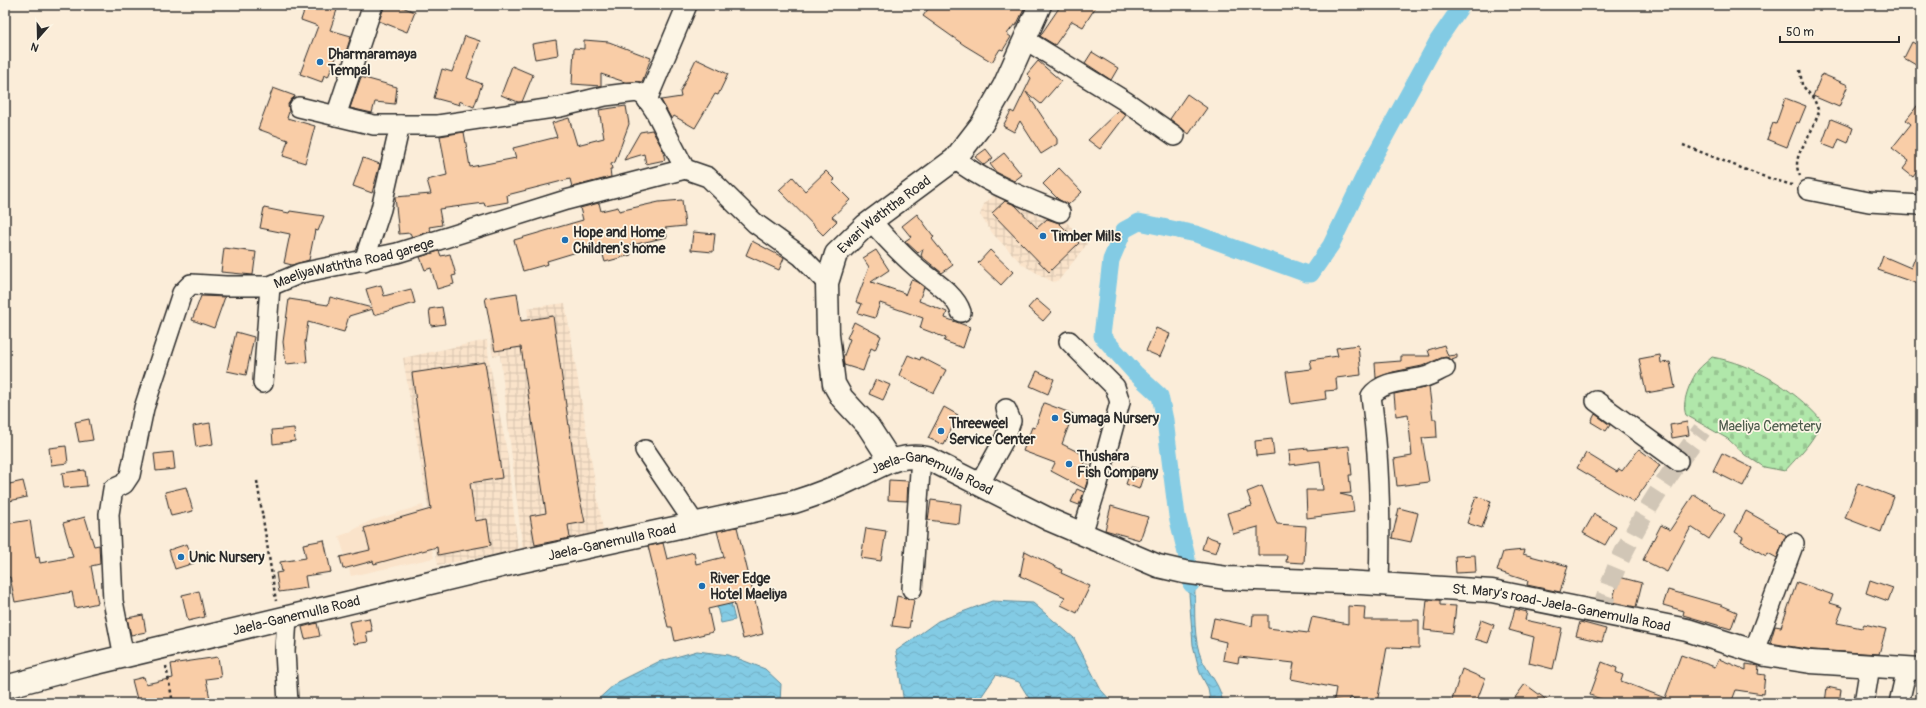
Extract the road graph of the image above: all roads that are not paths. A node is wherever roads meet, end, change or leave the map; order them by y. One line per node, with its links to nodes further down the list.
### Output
1 (373, 5): 7 (street)
2 (686, 5): 5 (street)
3 (1040, 5): 4 (main road, Ewari Waththa Road)
4 (1024, 39): 9 (street); 10 (main road, Ewari Waththa Road)
5 (647, 100): 8 (street); 11 (street)
6 (299, 107): 7 (street)
7 (336, 116): 8 (street)
8 (400, 125): 16 (street)
9 (1175, 136)
10 (955, 159): 14 (street); 15 (main road, Ewari Waththa Road)
11 (685, 168): 16 (street, MaeliyaWaththa Road garege); 17 (street)
12 (1808, 190): 13 (street)
13 (1921, 205)
14 (1060, 212)
15 (871, 221): 17 (main road, Ewari Waththa Road); 19 (street)
16 (364, 261): 18 (street, MaeliyaWaththa Road garege)
17 (827, 283): 27 (main road, Ewari Waththa Road)
18 (270, 286): 22 (street); 38 (street, MaeliyaWaththa Road garege)
19 (961, 312)
20 (1069, 341): 31 (street)
21 (1445, 368): 34 (street)
22 (263, 383)
23 (1596, 401): 28 (street)
24 (1006, 409): 29 (street)
25 (646, 450): 30 (street)
26 (921, 457): 27 (main road, Jaela-Ganemulla Road); 29 (main road, Jaela-Ganemulla Road); 35 (street)
27 (890, 460): 30 (main road, Jaela-Ganemulla Road)
28 (1678, 462)
29 (979, 485): 31 (main road, Jaela-Ganemulla Road)
30 (695, 524): 36 (main road, Jaela-Ganemulla Road)
31 (1082, 534): 33 (main road, Jaela-Ganemulla Road)
32 (1794, 543): 37 (street)
33 (1191, 573): 34 (main road, St. Mary's road-Jaela-Ganemulla Road)
34 (1379, 584): 37 (main road, St. Mary's road-Jaela-Ganemulla Road)
35 (912, 588)
36 (283, 618): 38 (main road, Jaela-Ganemulla Road); 42 (street)
37 (1754, 651): 39 (main road, St. Mary's road-Jaela-Ganemulla Road)
38 (124, 657): 41 (main road, Jaela-Ganemulla Road)
39 (1870, 666): 40 (main road, St. Mary's road-Jaela-Ganemulla Road); 43 (street)
40 (1914, 669): 44 (street)
41 (5, 687)
42 (288, 703)
43 (1864, 703)
44 (1899, 703)

